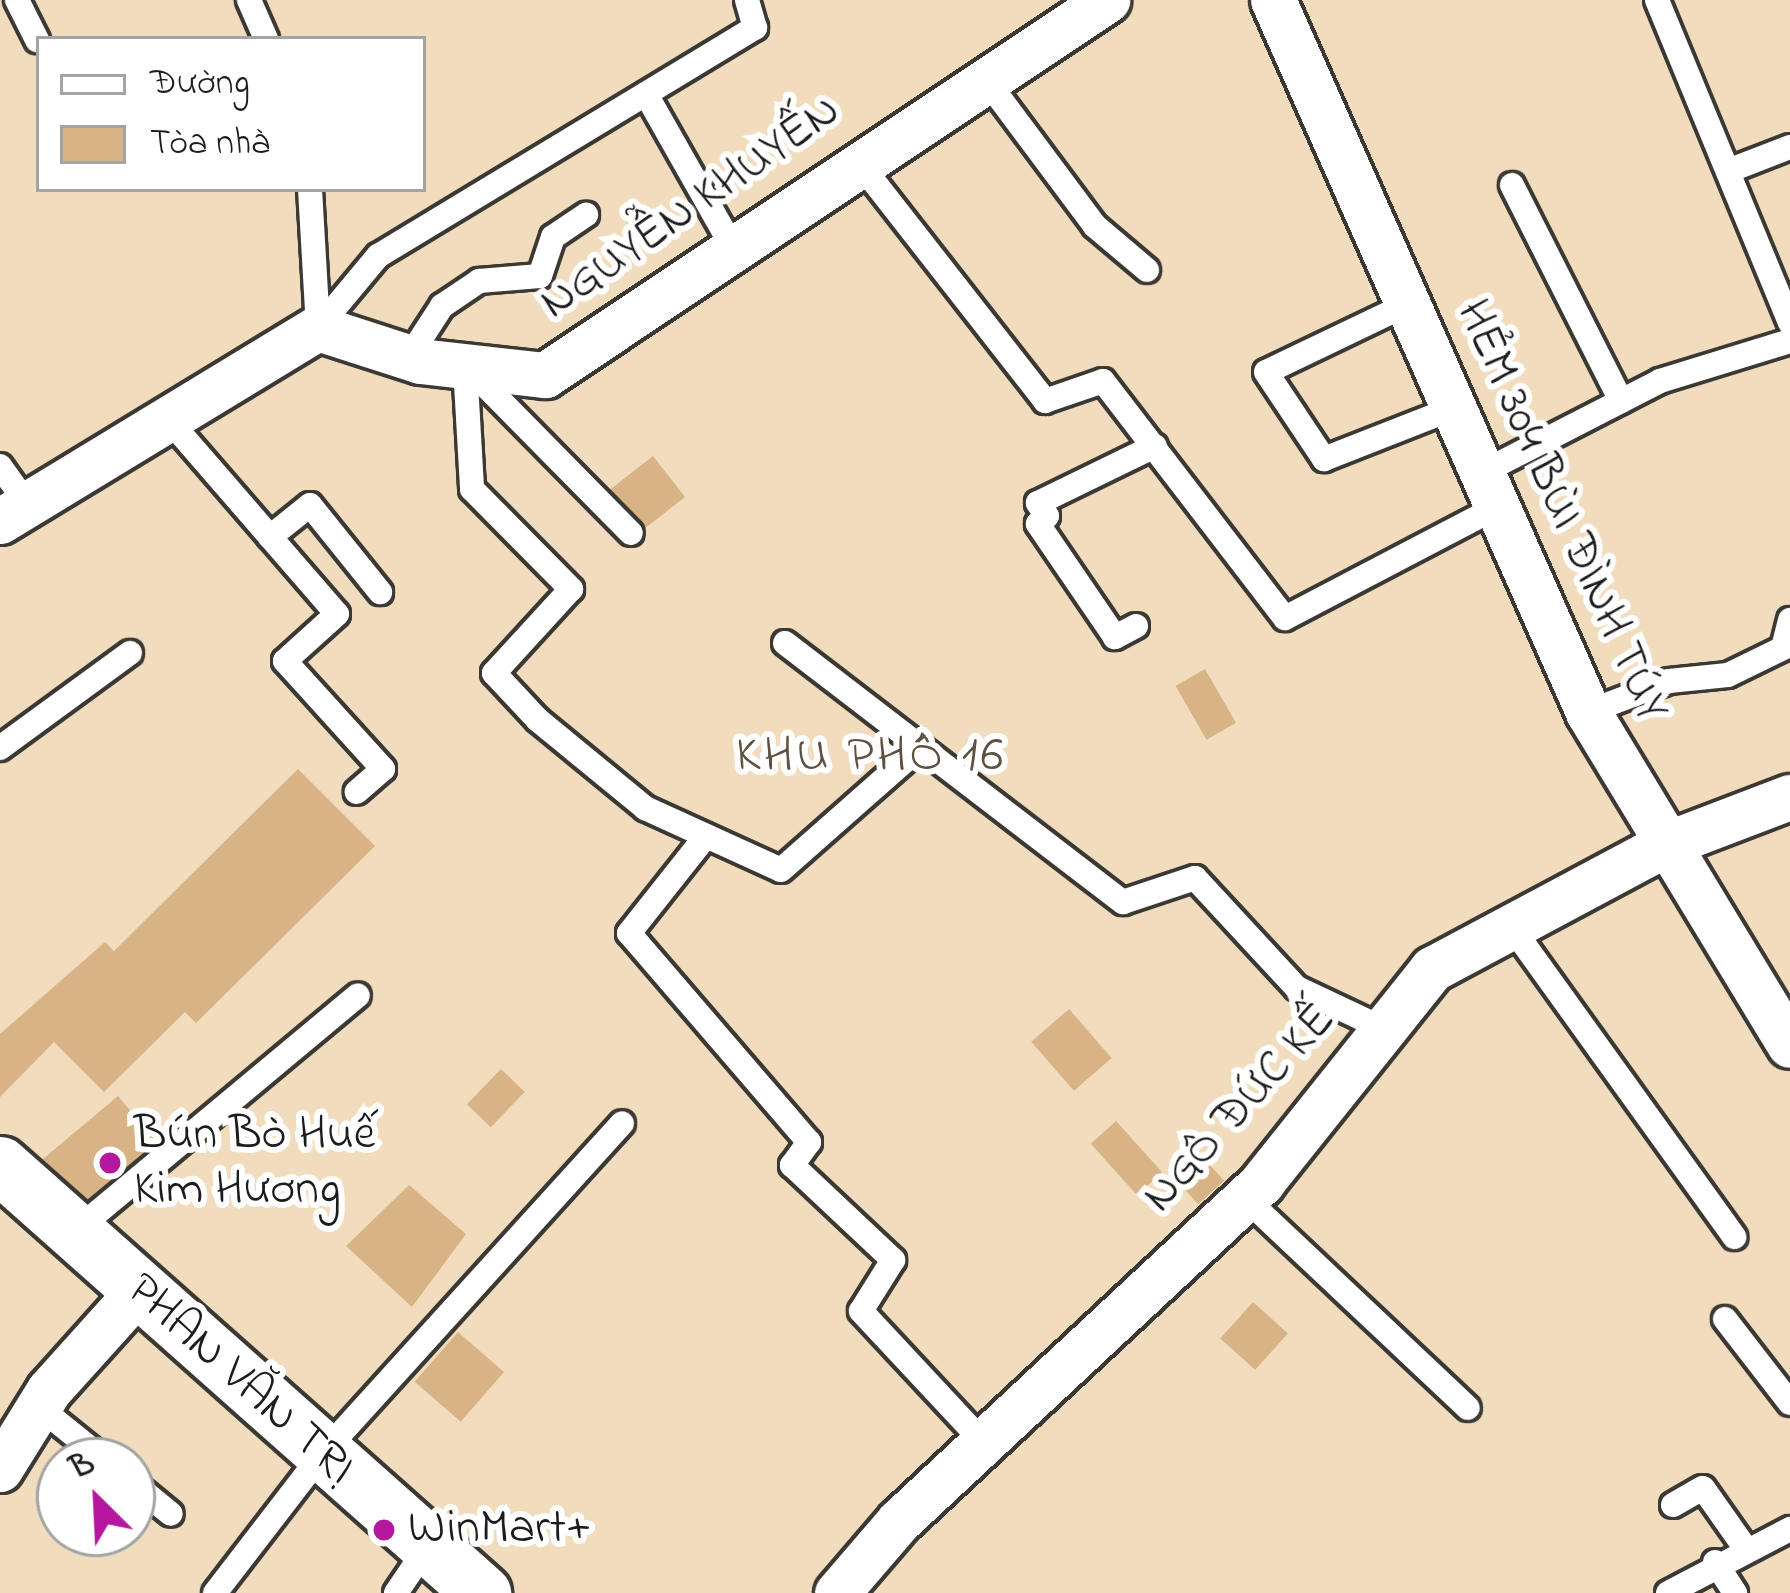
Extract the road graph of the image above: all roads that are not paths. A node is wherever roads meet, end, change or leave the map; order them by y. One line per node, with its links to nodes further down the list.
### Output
1 (17, 0): 8 (lane)
2 (277, 0): 7 (lane)
3 (747, 0): 10 (lane)
4 (1107, 0): 9 (street, NGUYỄN KHUYẾN)
5 (1273, 0): 19 (street, HẺM 304 BÙI ĐÌNH TÚY)
6 (1657, 0): 13 (lane)
7 (257, 18)
8 (36, 38)
9 (985, 76): 12 (street, NGUYỄN KHUYẾN); 18 (lane)
10 (646, 94): 17 (lane); 21 (lane)
11 (1790, 147): 13 (lane)
12 (857, 160): 17 (street, NGUYỄN KHUYẾN); 28 (lane)
13 (1728, 171): 20 (lane)
14 (1512, 185): 25 (lane)
15 (310, 192): 21 (lane)
16 (586, 215): 23 (lane)
17 (732, 246): 24 (street, NGUYỄN KHUYẾN)
18 (1147, 270)
19 (1408, 304): 26 (street, HẺM 304 BÙI ĐÌNH TÚY); 26 (lane)
20 (1790, 323)
21 (318, 328): 23 (street, NGUYỄN KHUYẾN); 27 (street)
22 (1790, 341): 25 (lane)
23 (410, 357): 24 (street, NGUYỄN KHUYẾN)
24 (465, 366): 32 (lane); 44 (lane)
25 (1621, 401): 30 (lane)
26 (1454, 408): 30 (street, HẺM 304 BÙI ĐÌNH TÚY)
27 (168, 419): 31 (street); 33 (lane)
28 (1155, 446): 30 (lane); 36 (lane)
29 (0, 466): 31 (lane)
30 (1490, 489): 39 (street, HẺM 304 BÙI ĐÌNH TÚY)
31 (14, 512)
32 (631, 533)
33 (270, 537): 34 (lane); 42 (lane)
34 (380, 592)
35 (1790, 620): 39 (lane)
36 (1136, 626)
37 (785, 643): 41 (lane)
38 (130, 652): 40 (lane)
39 (1588, 712): 45 (street, HẺM 304 BÙI ĐÌNH TÚY)
40 (0, 748)
41 (915, 752): 44 (lane); 48 (lane)
42 (357, 792)
43 (1790, 797): 45 (street, NGÔ ĐỨC KẾ)
44 (706, 836): 61 (lane)
45 (1664, 845): 46 (street, NGÔ ĐỨC KẾ); 49 (street, HẺM 304 BÙI ĐÌNH TÚY)
46 (1508, 922): 48 (street, NGÔ ĐỨC KẾ); 54 (lane)
47 (358, 995): 53 (lane)
48 (1384, 1029): 52 (street, NGÔ ĐỨC KẾ)
49 (1790, 1046)
50 (622, 1123): 62 (lane)
51 (0, 1166): 53 (street, PHAN VĂN TRỊ)
52 (1245, 1198): 59 (lane); 61 (street, NGÔ ĐỨC KẾ)
53 (73, 1232): 55 (street, PHAN VĂN TRỊ)
54 (1734, 1237)
55 (139, 1290): 58 (street); 62 (street, PHAN VĂN TRỊ)
56 (1725, 1319): 57 (lane)
57 (1790, 1403)
58 (39, 1406): 60 (lane); 63 (street)
59 (1468, 1408)
60 (77, 1437)
61 (983, 1442): 74 (street, NGÔ ĐỨC KẾ)
62 (323, 1454): 69 (street, PHAN VĂN TRỊ); 71 (lane)
63 (0, 1468)
64 (156, 1502): 66 (lane)
65 (1673, 1505): 68 (lane)
66 (171, 1514)
67 (1790, 1529): 68 (lane)
68 (1743, 1545): 70 (lane)
69 (428, 1546): 72 (lane); 73 (street, PHAN VĂN TRỊ)
70 (1715, 1562): 75 (lane); 76 (lane)
71 (215, 1593)
72 (396, 1593)
73 (482, 1593)
74 (837, 1593)
75 (1668, 1593)
76 (1735, 1593)

